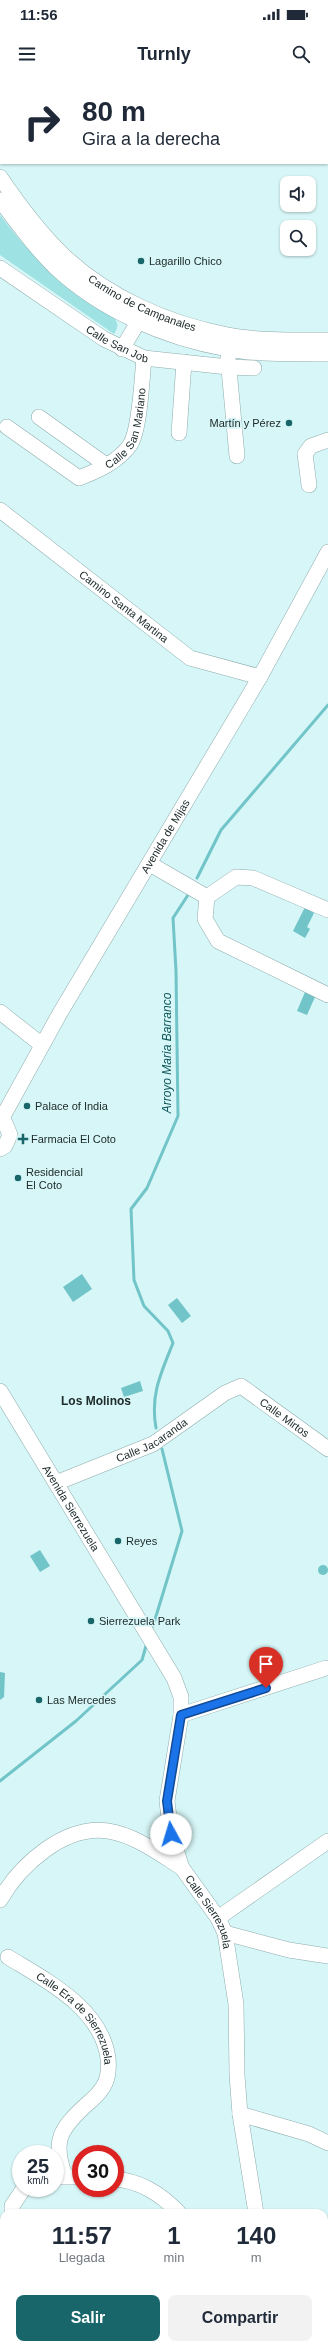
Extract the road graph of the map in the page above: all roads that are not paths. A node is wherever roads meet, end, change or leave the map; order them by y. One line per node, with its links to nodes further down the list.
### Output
1 (0, 177): 5 (street, Camino de Campanales)
2 (0, 200): 4 (street, Camino de Campanales)
3 (0, 268): 6 (street, Calle San Job)
4 (138, 322): 6 (street); 7 (street, Camino de Campanales)
5 (328, 340)
6 (122, 349): 9 (street, Calle San Job)
7 (228, 349): 8 (street, Camino de Campanales); 11 (street)
8 (328, 354)
9 (144, 358): 10 (street, Calle San Job); 18 (street, Calle San Mariano)
10 (184, 362): 11 (street, Calle San Job); 15 (street)
11 (228, 367): 12 (street, Calle San Job); 17 (street)
12 (254, 368)
13 (39, 417): 18 (street)
14 (7, 427): 18 (street, Calle San Mariano)
15 (179, 433)
16 (328, 440): 19 (street)
17 (237, 456)
18 (106, 465)
19 (309, 485)
20 (0, 510): 22 (street, Camino Santa Martina)
21 (328, 552): 22 (street, Avenida de Mijas)
22 (260, 677): 23 (street, Avenida de Mijas)
23 (150, 864): 24 (street); 28 (street, Avenida de Mijas)
24 (207, 897): 25 (street); 26 (street)
25 (328, 910)
26 (328, 995)
27 (0, 1012): 28 (street)
28 (42, 1045): 29 (street, Avenida de Mijas)
29 (1, 1120): 30 (street)
30 (0, 1149)
31 (240, 1386): 33 (street, Calle Mirtos); 34 (street, Calle Jacaranda)
32 (0, 1391): 34 (street, Avenida Sierrezuela)
33 (328, 1449)
34 (56, 1483): 35 (street, Avenida Sierrezuela)
35 (142, 1624): 37 (street, Calle Sierrezuela)
36 (326, 1668): 37 (street)
37 (181, 1715): 39 (street, Calle Sierrezuela)
38 (328, 1841): 41 (street)
39 (182, 1868): 40 (street); 41 (street, Calle Sierrezuela)
40 (0, 1900)
41 (218, 1918): 42 (street, Calle Sierrezuela)
42 (225, 1933): 43 (street); 45 (street, Calle Sierrezuela)
43 (328, 1956)
44 (8, 1957): 47 (street, Calle Era de Sierrezuela)
45 (240, 2114): 46 (street); 52 (street, Calle Sierrezuela)
46 (328, 2143)
47 (59, 2145)
48 (124, 2181): 51 (street)
49 (18, 2197): 50 (street)
50 (12, 2209)
51 (174, 2209)
52 (255, 2209)

